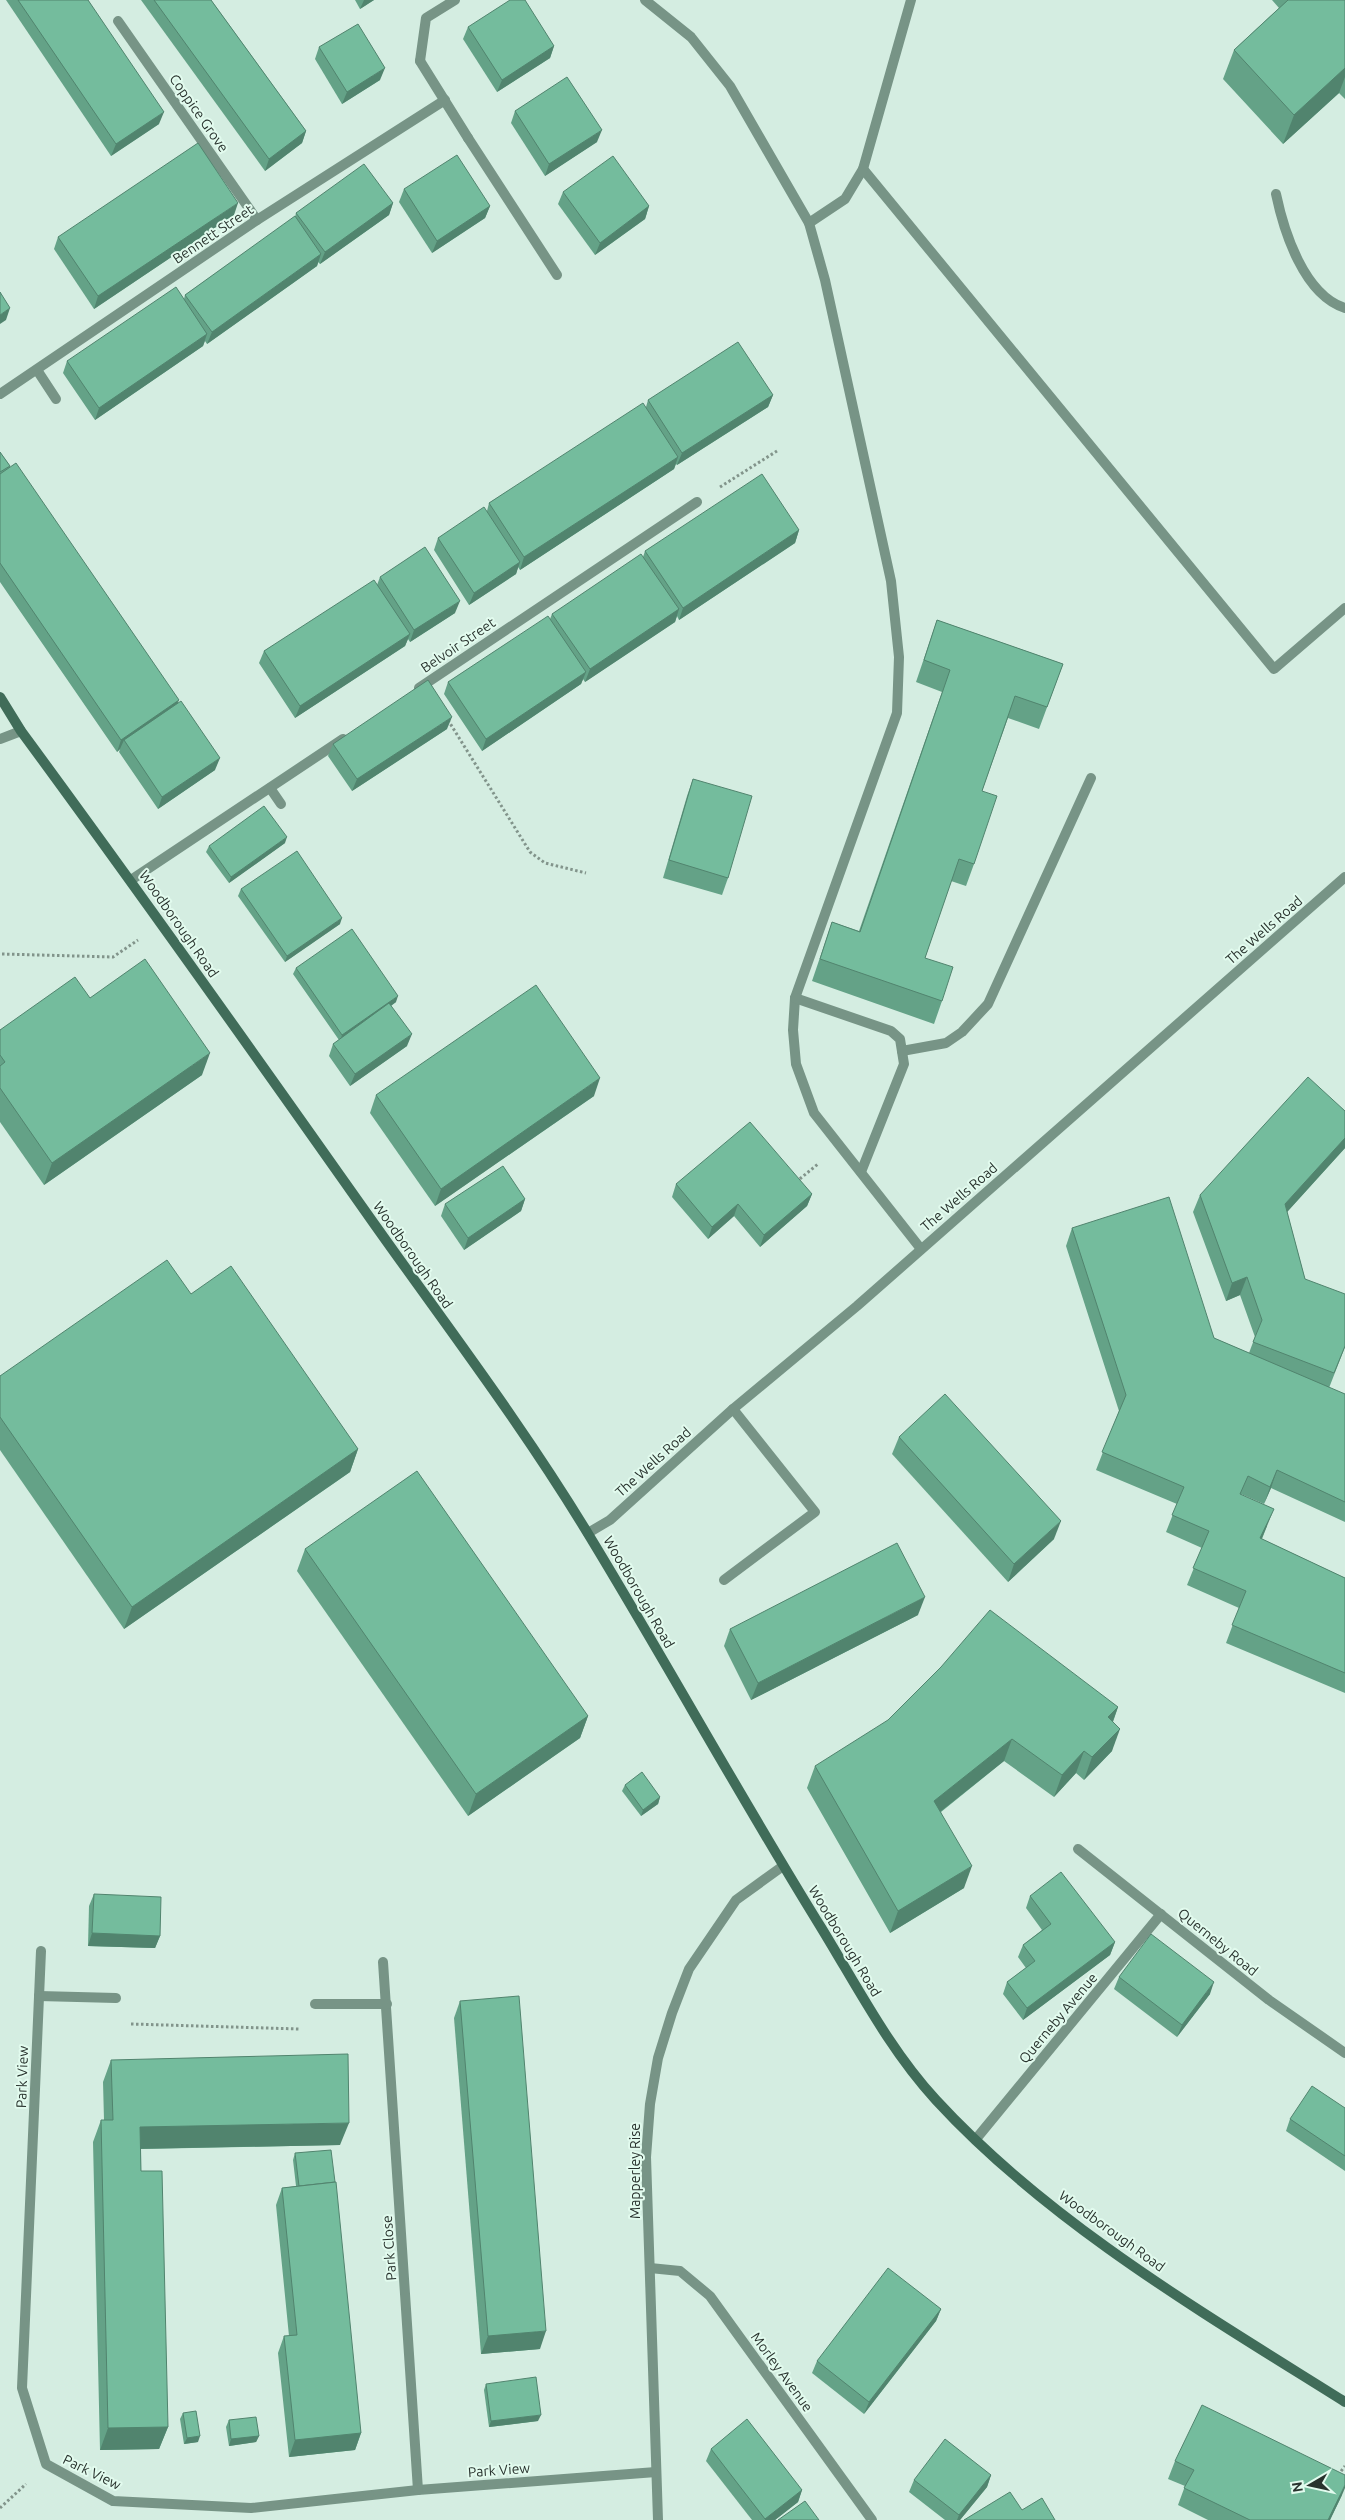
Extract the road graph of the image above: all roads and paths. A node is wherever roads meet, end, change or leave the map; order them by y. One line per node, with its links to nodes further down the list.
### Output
1 (455, 0): 5 (street)
2 (645, 0): 9 (street)
3 (911, 0): 6 (street)
4 (118, 21): 8 (street, Coppice Grove)
5 (445, 100): 8 (street, Bennett Street); 10 (street)
6 (863, 169): 9 (street); 17 (street)
7 (1276, 194): 11 (street)
8 (257, 220): 12 (street, Bennett Street)
9 (809, 223): 32 (street)
10 (557, 274)
11 (1345, 308)
12 (37, 370): 13 (street, Bennett Street); 14 (street)
13 (0, 394)
14 (56, 399)
15 (777, 451): 16 (path)
16 (697, 502): 18 (street, Belvoir Street)
17 (1345, 608)
18 (425, 684): 19 (street, Belvoir Street); 27 (path)
19 (409, 695)
20 (0, 697): 21 (main road, Woodborough Road)
21 (21, 731): 23 (street); 29 (main road, Woodborough Road)
22 (351, 733): 25 (street)
23 (0, 739)
24 (1091, 778): 33 (street)
25 (270, 788): 26 (street); 29 (street)
26 (281, 804)
27 (586, 873)
28 (1345, 877): 37 (street, The Wells Road)
29 (131, 880): 30 (main road, Woodborough Road)
30 (162, 924): 31 (path); 39 (main road, Woodborough Road)
31 (2, 954)
32 (795, 998): 33 (street); 35 (street)
33 (902, 1051): 35 (street)
34 (818, 1164): 36 (path)
35 (861, 1172): 37 (street)
36 (790, 1186)
37 (921, 1249): 38 (street, The Wells Road)
38 (733, 1409): 39 (street, The Wells Road); 40 (street)
39 (588, 1533): 42 (main road, Woodborough Road)
40 (724, 1580)
41 (1078, 1849): 43 (street, Querneby Road)
42 (783, 1866): 53 (main road, Woodborough Road); 54 (street, Mapperley Rise)
43 (1161, 1914): 52 (street, Querneby Road); 53 (street, Querneby Avenue)
44 (41, 1951): 46 (street, Park View)
45 (383, 1962): 49 (street, Park Close)
46 (39, 1996): 47 (street); 56 (street, Park View)
47 (116, 1998)
48 (315, 2004): 49 (street)
49 (387, 2004): 60 (street, Park Close)
50 (126, 2024): 51 (path)
51 (301, 2029)
52 (1345, 2053)
53 (976, 2139): 55 (main road, Woodborough Road)
54 (650, 2268): 58 (street, Mapperley Rise); 63 (street, Morley Avenue)
55 (1345, 2402)
56 (46, 2464): 60 (street, Park View); 61 (path)
57 (1345, 2466): 59 (path)
58 (656, 2472): 60 (street, Park View); 62 (street, Mapperley Rise)
59 (1334, 2482)
60 (418, 2490)
61 (0, 2508)
62 (658, 2520)
63 (872, 2520)

